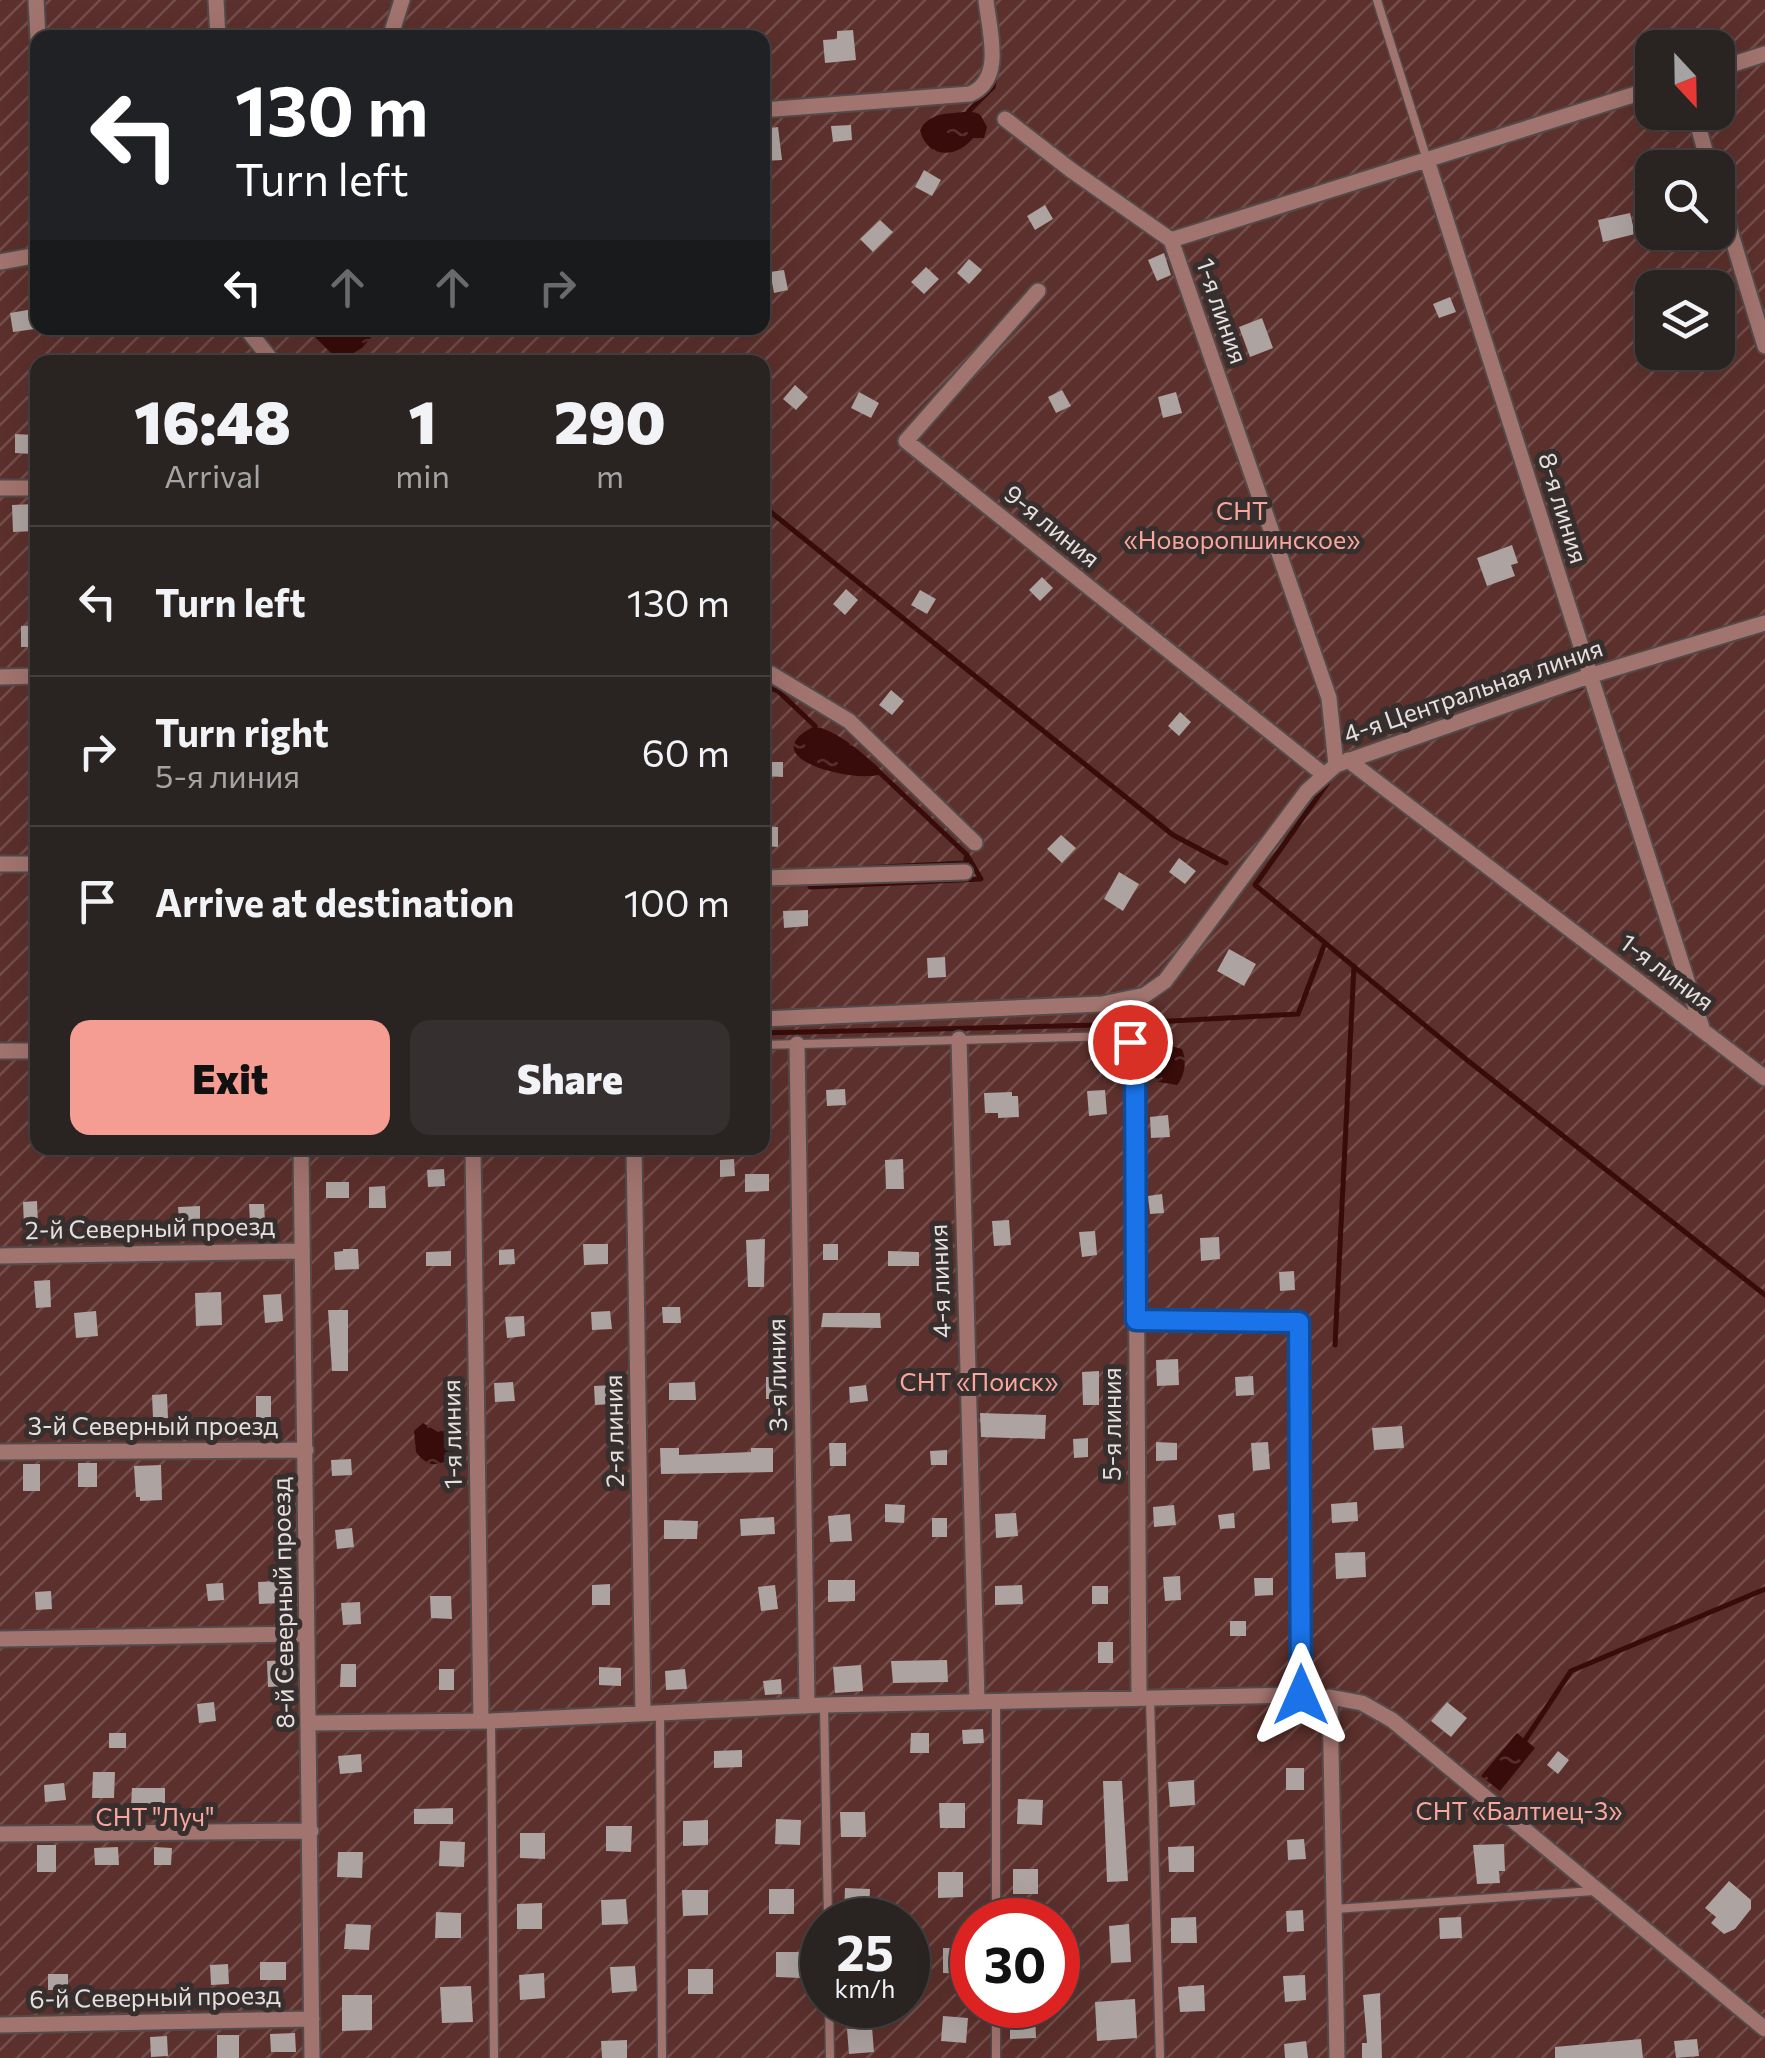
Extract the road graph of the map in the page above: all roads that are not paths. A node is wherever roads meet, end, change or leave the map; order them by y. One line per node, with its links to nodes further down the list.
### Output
1 (36, 0): 6 (street)
2 (216, 0): 7 (street)
3 (402, 0): 8 (street)
4 (986, 0): 12 (street)
5 (1376, 0): 14 (lane, 8-я линия)
6 (38, 30)
7 (218, 30)
8 (393, 30)
9 (1765, 54): 10 (street)
10 (1735, 64)
11 (1635, 95): 14 (street, 1-я линия)
12 (770, 109)
13 (1005, 119): 15 (street)
14 (1427, 160): 15 (street, 1-я линия); 28 (street, 8-я линия)
15 (1171, 240): 30 (street, 1-я линия)
16 (1735, 246): 21 (street)
17 (30, 256): 18 (street)
18 (0, 262)
19 (1038, 291): 30 (street, 9-я линия)
20 (252, 335): 22 (street)
21 (1765, 346)
22 (267, 355)
23 (0, 488): 24 (street)
24 (30, 488)
25 (1765, 623): 28 (street, 4-я Центральная линия)
26 (770, 674): 31 (street)
27 (30, 676): 29 (street)
28 (1589, 676): 30 (street, 4-я Центральная линия); 37 (street, 8-я линия)
29 (0, 677)
30 (1335, 766): 36 (street, 4-я Центральная линия); 37 (street, 1-я линия)
31 (975, 843)
32 (0, 864): 33 (street)
33 (30, 864)
34 (964, 872): 35 (street)
35 (770, 878)
36 (770, 1018)
37 (1703, 1031): 44 (street, 1-я линия)
38 (1120, 1036): 39 (lane); 50 (street, 5-я линия)
39 (959, 1038): 40 (lane); 58 (street, 4-я линия)
40 (797, 1044): 41 (lane); 60 (street, 3-я линия)
41 (770, 1045)
42 (0, 1051): 43 (street)
43 (30, 1051)
44 (1765, 1078)
45 (301, 1155): 48 (street, 8-й Северный проезд)
46 (473, 1155): 62 (street, 1-я линия)
47 (634, 1155): 61 (street, 2-я линия)
48 (301, 1251): 49 (street, 2-й Северный проезд); 51 (street, 8-й Северный проезд)
49 (0, 1256)
50 (1136, 1320): 55 (street); 57 (street, 5-я линия)
51 (306, 1450): 52 (street, 3-й Северный проезд); 53 (street, 8-й Северный проезд)
52 (0, 1452)
53 (307, 1634): 54 (street); 63 (street, 8-й Северный проезд)
54 (0, 1638)
55 (1301, 1695): 56 (lane); 57 (street)
56 (1330, 1696): 66 (street); 69 (street)
57 (1145, 1698): 59 (street); 80 (lane)
58 (977, 1702): 59 (street); 60 (street)
59 (996, 1702): 68 (lane)
60 (816, 1705): 61 (street); 67 (lane)
61 (652, 1713): 62 (street); 77 (lane)
62 (486, 1721): 63 (street); 76 (lane)
63 (310, 1723): 64 (street, 8-й Северный проезд)
64 (310, 1831): 65 (street); 70 (street, 8-й Северный проезд)
65 (0, 1834)
66 (1598, 1891): 69 (lane); 74 (street)
67 (827, 1898)
68 (996, 1898)
69 (1335, 1909): 81 (street)
70 (312, 2020): 71 (street, 6-й Северный проезд); 75 (street, 8-й Северный проезд)
71 (0, 2025)
72 (829, 2028): 78 (lane)
73 (996, 2028): 79 (lane)
74 (1765, 2030)
75 (312, 2058)
76 (494, 2058)
77 (662, 2058)
78 (830, 2058)
79 (996, 2058)
80 (1160, 2058)
81 (1338, 2058)

